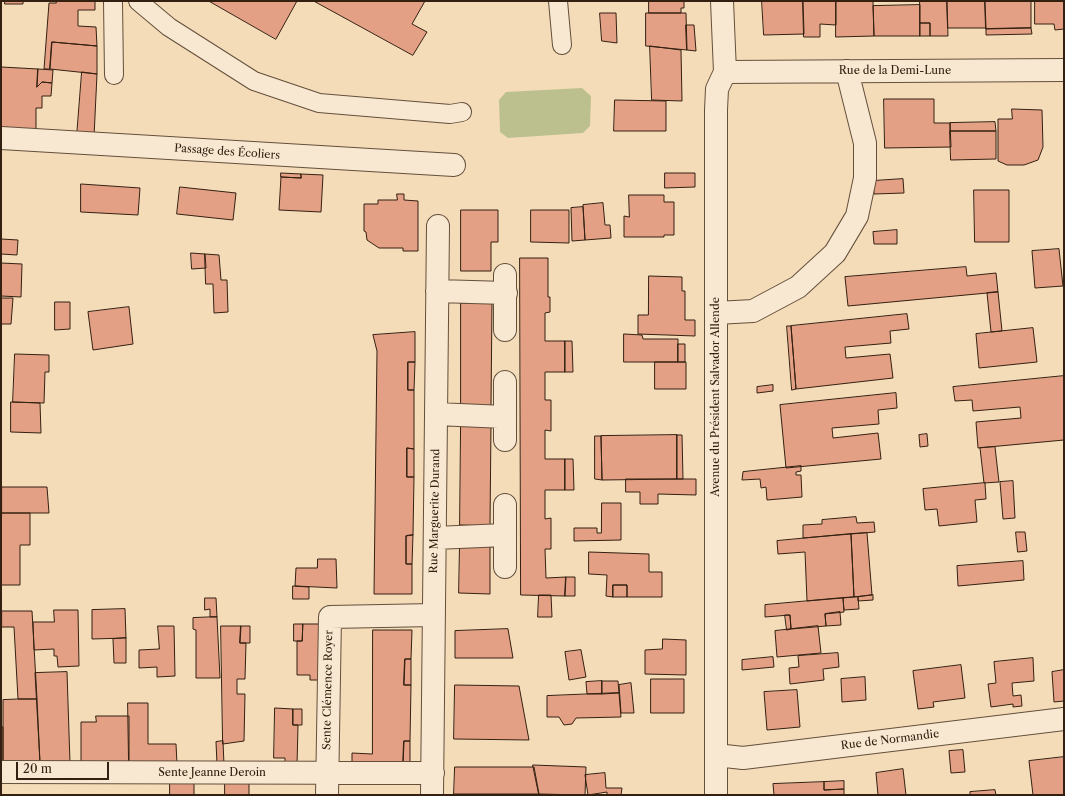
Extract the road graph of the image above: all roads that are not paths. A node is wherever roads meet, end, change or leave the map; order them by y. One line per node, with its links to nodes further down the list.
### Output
1 (113, 1): 9 (lane)
2 (138, 1): 10 (lane)
3 (558, 1): 5 (lane)
4 (722, 1): 8 (street, Avenue du Président Salvador Allende)
5 (562, 45)
6 (1064, 70): 7 (street, Rue de la Demi-Lune)
7 (847, 71): 8 (street, Rue de la Demi-Lune); 15 (street)
8 (725, 72): 15 (street, Avenue du Président Salvador Allende)
9 (114, 75)
10 (462, 112)
11 (1, 138): 12 (street, Passage des Écoliers)
12 (454, 165)
13 (438, 226): 14 (street, Rue Marguerite Durand)
14 (437, 291): 16 (street); 18 (street, Rue Marguerite Durand)
15 (716, 313): 27 (street, Avenue du Président Salvador Allende)
16 (505, 330)
17 (505, 382): 19 (street)
18 (436, 414): 19 (street); 23 (street, Rue Marguerite Durand)
19 (505, 416): 20 (street)
20 (505, 440)
21 (505, 505): 22 (street)
22 (505, 535): 23 (street); 24 (street)
23 (435, 538): 25 (street, Rue Marguerite Durand)
24 (505, 567)
25 (434, 615): 29 (street, Sente Clémence Royer); 30 (street, Rue Marguerite Durand)
26 (1064, 719): 27 (street, Rue de Normandie)
27 (716, 755): 33 (street, Avenue du Président Salvador Allende)
28 (1, 772): 29 (street, Sente Jeanne Deroin)
29 (327, 772): 30 (street, Sente Jeanne Deroin); 31 (street, Sente Clémence Royer)
30 (433, 773): 32 (street, Rue Marguerite Durand)
31 (327, 795)
32 (432, 795)
33 (716, 795)

